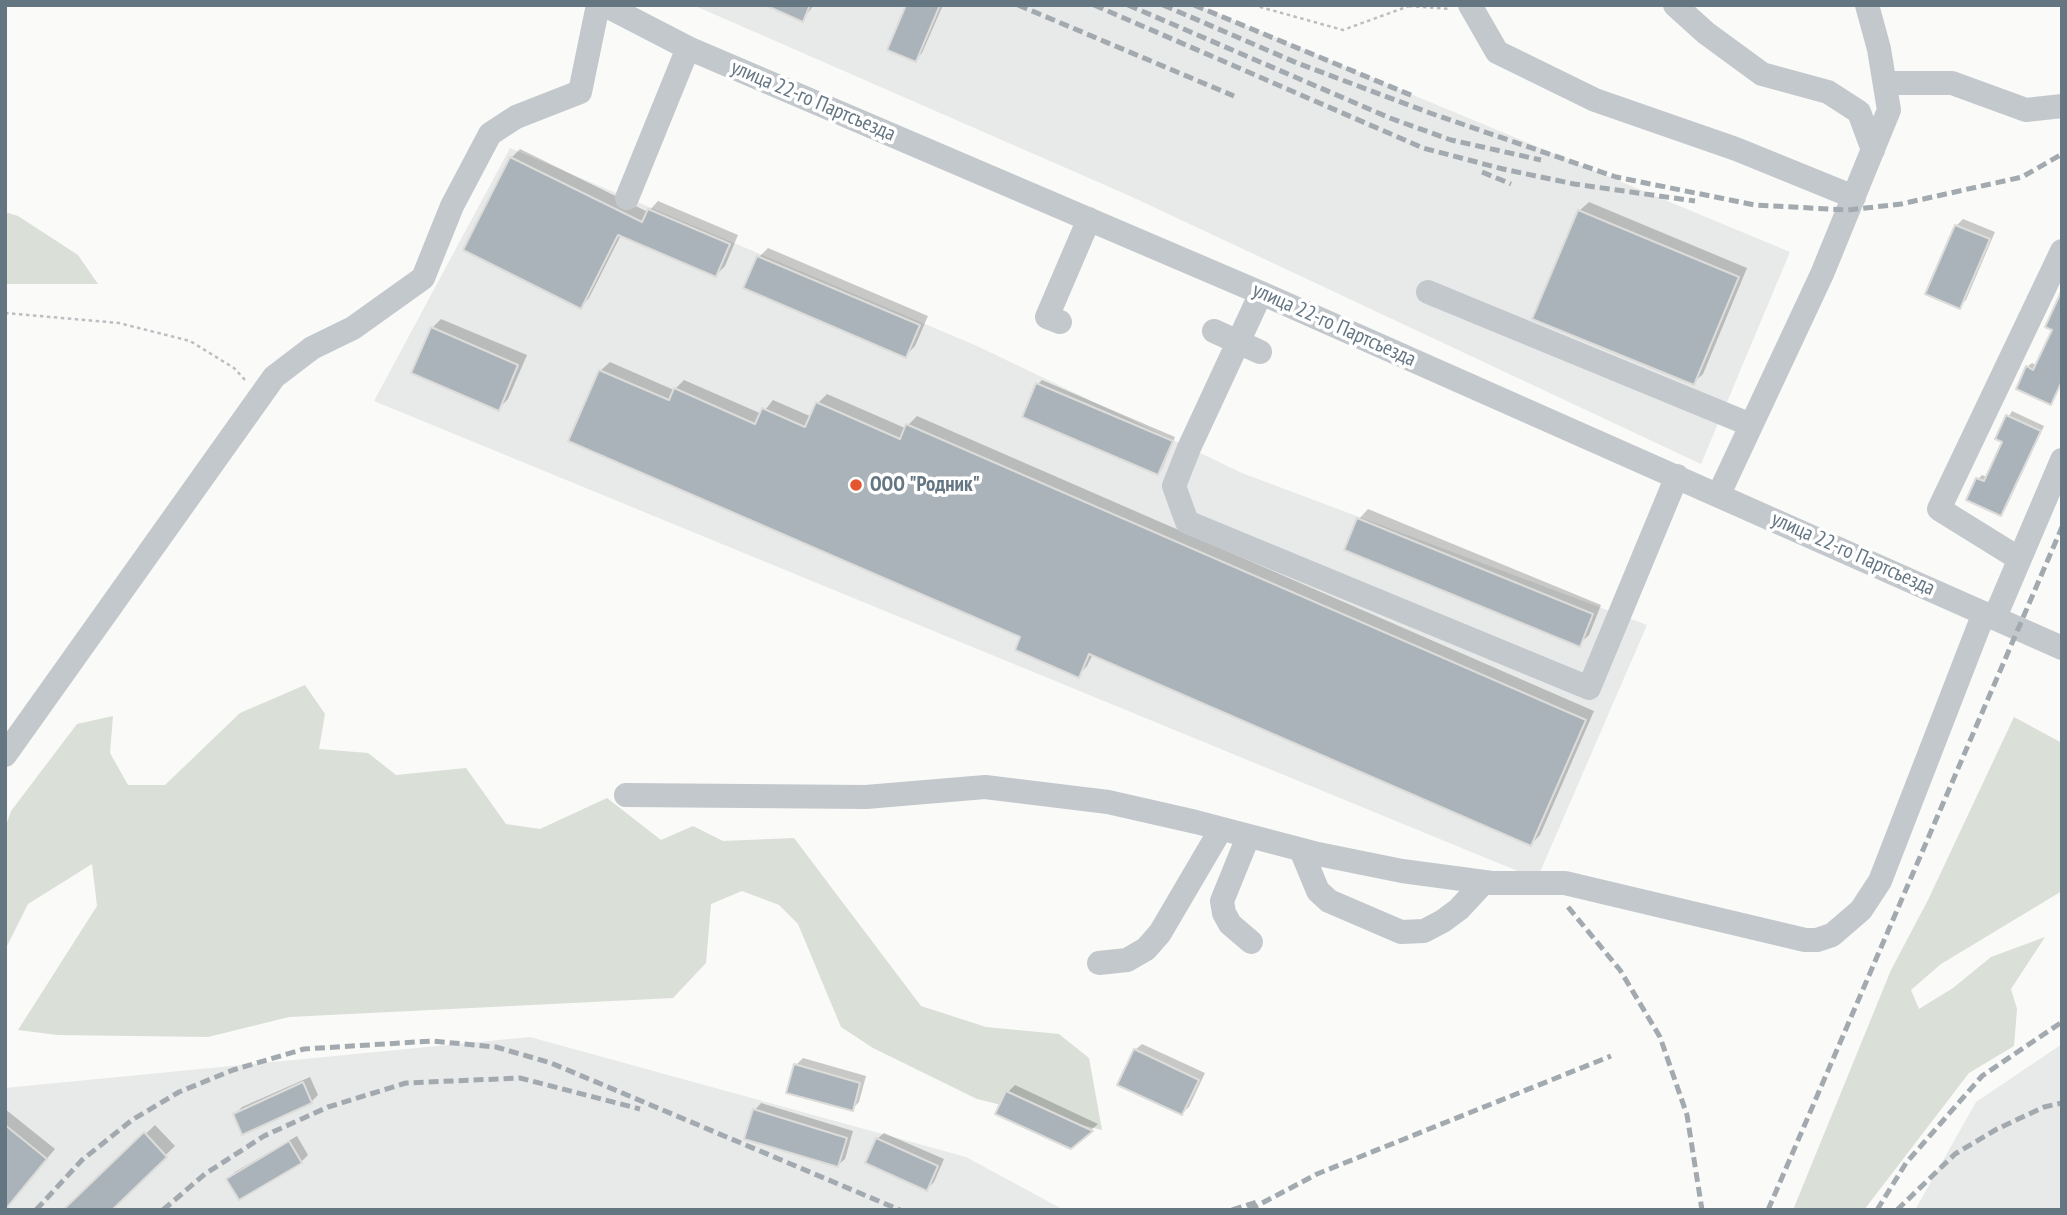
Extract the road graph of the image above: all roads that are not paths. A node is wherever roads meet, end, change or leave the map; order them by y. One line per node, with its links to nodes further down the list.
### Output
1 (598, 5): 26 (street)
2 (605, 5): 6 (street, улица 22-го Партсъезда)
3 (1675, 5): 9 (street)
4 (1867, 5): 7 (street)
5 (1471, 8): 10 (street)
6 (688, 48): 11 (street); 12 (street, улица 22-го Партсъезда)
7 (1885, 83): 8 (street); 9 (street)
8 (2062, 106)
9 (1873, 150): 10 (street)
10 (1854, 197): 19 (street)
11 (627, 198)
12 (1089, 219): 15 (street, улица 22-го Партсъезда); 16 (street)
13 (2062, 251): 23 (street)
14 (1429, 292): 19 (street)
15 (1261, 293): 18 (street); 21 (street, улица 22-го Партсъезда)
16 (1060, 322)
17 (1214, 331): 18 (street)
18 (1250, 347): 21 (street)
19 (1751, 425): 22 (street)
20 (2062, 460): 23 (street)
21 (1677, 476): 22 (street, улица 22-го Партсъезда)
22 (1718, 494): 24 (street, улица 22-го Партсъезда)
23 (2018, 558): 24 (street)
24 (1990, 615): 25 (street, улица 22-го Партсъезда); 31 (street)
25 (2062, 648)
26 (5, 755)
27 (626, 795): 28 (street)
28 (1221, 829): 29 (street); 33 (street)
29 (1248, 837): 30 (street); 32 (street)
30 (1301, 850): 31 (street); 31 (street)
31 (1484, 882)
32 (1251, 942)
33 (1099, 963)

